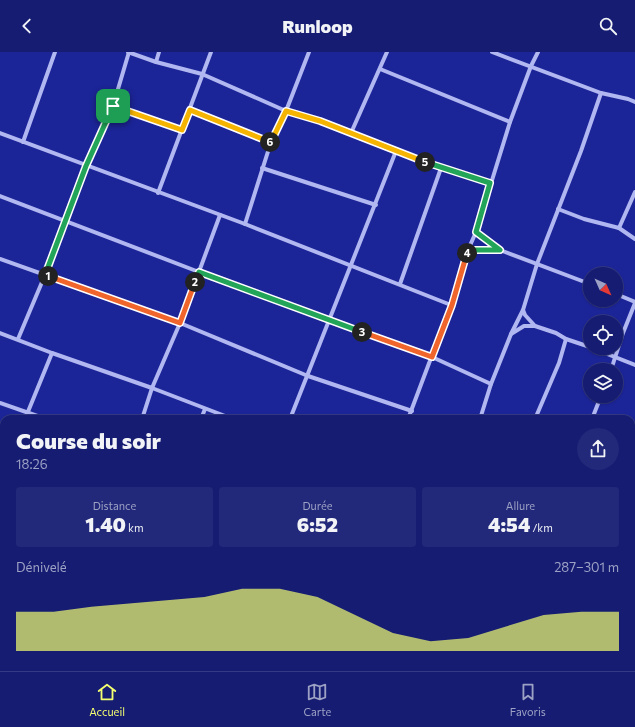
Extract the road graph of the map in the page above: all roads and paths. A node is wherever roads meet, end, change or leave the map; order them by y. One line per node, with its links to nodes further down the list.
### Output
1 (55, 52): 22 (street)
2 (129, 52): 9 (street); 15 (street)
3 (159, 52): 9 (street)
4 (211, 52): 12 (street)
5 (309, 52): 17 (street)
6 (387, 52): 11 (street)
7 (492, 52): 10 (street)
8 (538, 52): 10 (street)
9 (156, 62): 12 (street)
10 (531, 66): 13 (street); 18 (street)
11 (380, 69): 18 (street); 21 (street)
12 (202, 74): 16 (street); 17 (street)
13 (601, 93): 14 (street); 33 (street)
14 (635, 102)
15 (113, 106): 19 (street); 25 (street)
16 (190, 110): 19 (street); 23 (street)
17 (286, 111): 21 (street); 23 (street)
18 (510, 122): 28 (street)
19 (182, 130): 30 (street)
20 (0, 133): 22 (street)
21 (351, 133): 24 (street)
22 (23, 142): 25 (street)
23 (271, 142): 26 (street)
24 (396, 151): 27 (street); 32 (street)
25 (86, 166): 30 (street); 35 (street)
26 (262, 168): 32 (street); 36 (street)
27 (441, 168): 28 (street); 48 (street)
28 (490, 183): 38 (street)
29 (635, 192): 37 (street)
30 (158, 193): 34 (street)
31 (0, 196): 35 (street)
32 (376, 205): 44 (street)
33 (558, 209): 37 (street); 43 (street)
34 (220, 215): 36 (street); 45 (street)
35 (65, 222): 45 (street); 46 (street)
36 (245, 224): 44 (street)
37 (619, 228): 39 (street)
38 (476, 232): 40 (street); 41 (street)
39 (635, 239)
40 (468, 250): 41 (street); 51 (street)
41 (500, 250): 43 (street)
42 (0, 259): 46 (street)
43 (537, 264): 47 (street); 52 (street)
44 (351, 266): 48 (street); 53 (street)
45 (199, 272): 53 (street); 54 (street)
46 (45, 275): 54 (street); 59 (street)
47 (583, 281)
48 (400, 284): 51 (street)
49 (623, 297): 50 (street)
50 (635, 303): 64 (street)
51 (452, 305): 63 (street)
52 (522, 310): 55 (street); 57 (street)
53 (330, 320): 63 (street); 67 (street)
54 (180, 323): 67 (street); 69 (street)
55 (535, 326): 57 (street); 58 (street)
56 (0, 333): 59 (street)
57 (511, 334): 68 (street)
58 (566, 339): 60 (street); 82 (street)
59 (18, 340): 61 (street)
60 (583, 345)
61 (52, 353): 69 (street); 74 (street)
62 (608, 355): 64 (street)
63 (432, 357): 68 (street); 73 (street)
64 (616, 358): 65 (street); 66 (street)
65 (614, 363)
66 (635, 365)
67 (308, 376): 73 (street); 79 (street)
68 (491, 384): 81 (street)
69 (152, 388): 72 (street); 76 (street)
70 (0, 403): 74 (street)
71 (598, 403): 83 (street)
72 (205, 409): 77 (street); 78 (street)
73 (412, 411): 80 (street)
74 (28, 413): 75 (street)
75 (34, 415)
76 (143, 415)
77 (203, 415)
78 (222, 415)
79 (292, 415)
80 (410, 415)
81 (481, 415)
82 (537, 415)
83 (594, 415)

